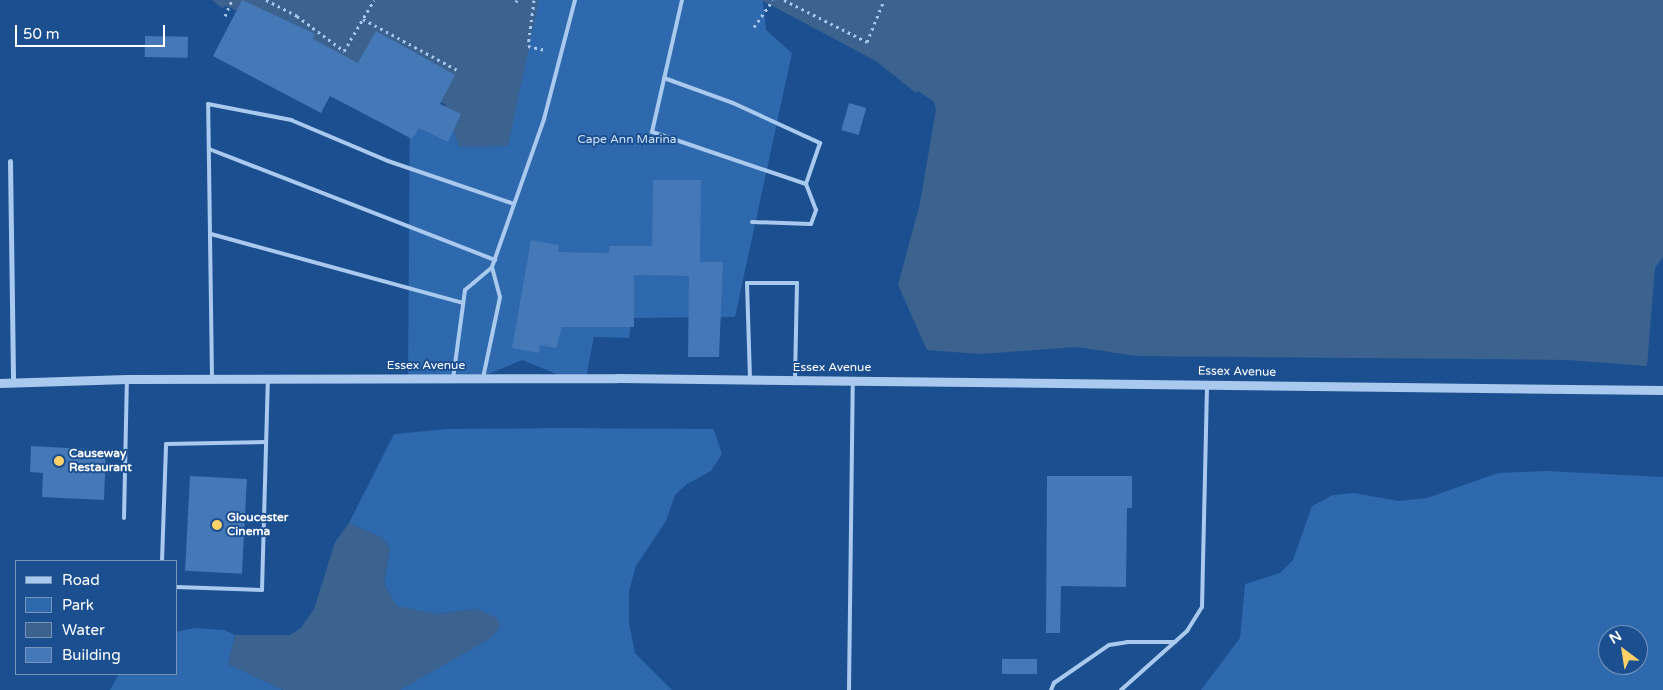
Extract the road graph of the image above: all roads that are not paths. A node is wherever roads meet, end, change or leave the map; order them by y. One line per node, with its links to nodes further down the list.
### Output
1 (575, 0): 7 (lane)
2 (682, 0): 3 (lane)
3 (664, 78): 6 (lane); 6 (lane)
4 (209, 149): 7 (lane); 9 (lane); 10 (lane)
5 (10, 161): 21 (street)
6 (806, 184): 8 (lane)
7 (514, 204): 10 (lane)
8 (752, 222)
9 (211, 234): 12 (lane); 14 (lane)
10 (495, 260): 11 (lane)
11 (492, 267): 12 (lane); 17 (lane)
12 (463, 303): 16 (lane)
13 (127, 379): 14 (street, Essex Avenue); 21 (street, Essex Avenue); 26 (lane)
14 (212, 379): 15 (street, Essex Avenue)
15 (268, 379): 16 (street, Essex Avenue); 25 (lane)
16 (453, 379): 17 (street, Essex Avenue)
17 (483, 379): 18 (street, Essex Avenue)
18 (750, 380): 19 (street, Essex Avenue); 19 (lane)
19 (795, 380): 20 (street, Essex Avenue)
20 (853, 381): 23 (street, Essex Avenue); 30 (lane)
21 (13, 382): 22 (street, Essex Avenue)
22 (0, 383)
23 (1207, 384): 24 (street, Essex Avenue); 29 (lane)
24 (1663, 390)
25 (266, 442): 27 (lane); 28 (lane)
26 (124, 518)
27 (162, 560)
28 (178, 587)
29 (1175, 642): 31 (lane); 32 (lane)
30 (849, 690)
31 (1050, 690)
32 (1120, 690)

